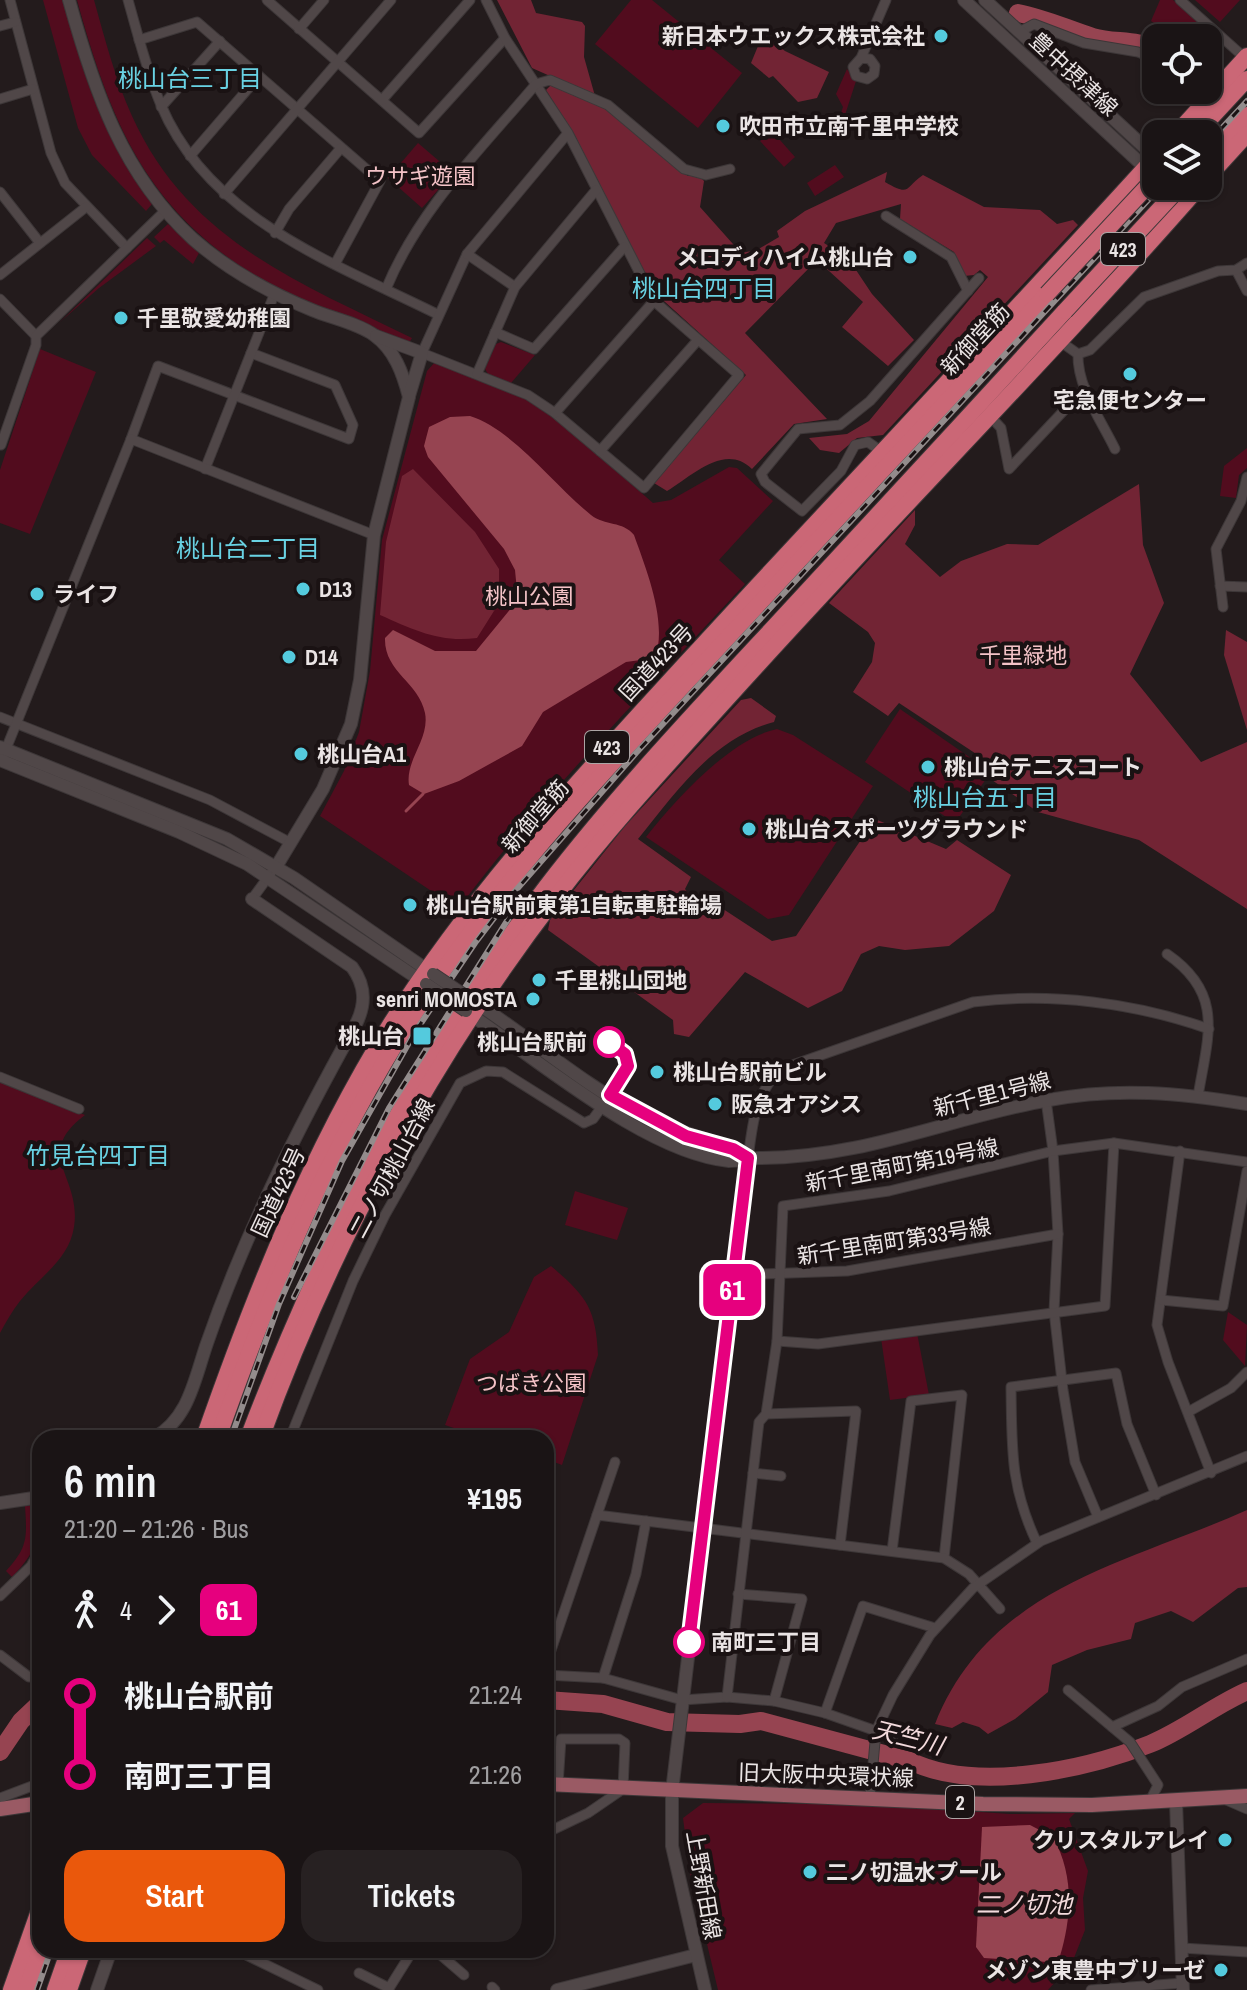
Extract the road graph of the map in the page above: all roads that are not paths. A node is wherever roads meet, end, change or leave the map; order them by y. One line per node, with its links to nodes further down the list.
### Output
1 (10, 0): 13 (street)
2 (69, 0): 55 (street)
3 (128, 0): 18 (street)
4 (267, 0): 15 (street)
5 (324, 0): 15 (street)
6 (391, 0): 23 (street)
7 (470, 0): 29 (street)
8 (486, 0): 17 (street)
9 (886, 0): 22 (street)
10 (964, 0): 44 (street, 豊中摂津線)
11 (985, 0): 16 (street, 豊中摂津線)
12 (1180, 0): 21 (street)
13 (15, 22): 14 (street); 27 (street)
14 (0, 26)
15 (299, 29): 23 (street)
16 (1021, 31): 20 (street); 42 (street, 豊中摂津線)
17 (505, 38): 26 (street); 29 (street)
18 (139, 40): 19 (street); 32 (street)
19 (220, 41): 24 (street); 32 (street)
20 (1142, 54)
21 (1246, 57): 31 (highway)
22 (861, 58)
23 (337, 62): 29 (street); 33 (street)
24 (259, 76): 33 (street); 43 (street)
25 (1247, 79): 36 (highway)
26 (536, 84): 30 (street); 37 (street); 68 (street)
27 (33, 89): 28 (street); 54 (street)
28 (0, 99)
29 (382, 100)
30 (608, 105): 39 (street); 46 (street)
31 (1202, 106): 35 (highway)
32 (161, 107): 43 (street)
33 (297, 109): 41 (street); 51 (street)
34 (1247, 115): 40 (highway)
35 (1189, 120)
36 (1209, 120)
37 (568, 133): 49 (street); 61 (street)
38 (1247, 134): 45 (highway)
39 (658, 139)
40 (1222, 142)
41 (341, 148): 57 (street); 63 (street)
42 (1142, 154)
43 (190, 156): 51 (street)
44 (1142, 156)
45 (1222, 162)
46 (730, 169)
47 (1142, 179): 93 (highway, 国道423号 / 423)
48 (1142, 180): 96 (highway, 新御堂筋 / 423, bridge)
49 (596, 190): 59 (street); 67 (street)
50 (0, 192): 58 (street)
51 (224, 194): 57 (street)
52 (1180, 200): 97 (highway, 423, bridge)
53 (1181, 200): 79 (highway, 423)
54 (86, 207): 58 (street); 60 (street)
55 (165, 211): 60 (street); 71 (street)
56 (886, 216): 69 (street)
57 (275, 233): 63 (street)
58 (40, 243): 65 (street)
59 (624, 247): 73 (street); 75 (street)
60 (127, 248): 77 (street)
61 (467, 254): 67 (street); 74 (street)
62 (1247, 263): 64 (street)
63 (335, 264): 68 (street)
64 (1236, 270): 70 (street); 82 (street)
65 (0, 275)
66 (979, 278): 69 (street)
67 (515, 287): 75 (street)
68 (386, 289): 74 (street)
69 (968, 291): 93 (street)
70 (1247, 291)
71 (274, 295): 76 (street); 80 (street)
72 (0, 299): 77 (street)
73 (654, 301): 78 (street); 87 (street)
74 (437, 314): 81 (street)
75 (495, 332): 83 (street)
76 (373, 335): 81 (street); 86 (street)
77 (36, 336): 90 (street)
78 (697, 341): 92 (street); 92 (street)
79 (1061, 342): 82 (street); 88 (highway, 423)
80 (251, 353): 85 (street); 85 (street)
81 (422, 353): 83 (street); 86 (street)
82 (1078, 354): 84 (street)
83 (477, 374): 87 (street)
84 (1085, 388): 88 (street); 91 (street)
85 (233, 394): 89 (street); 94 (street)
86 (409, 397): 98 (street)
87 (555, 413): 92 (street)
88 (989, 415): 103 (highway, 423)
89 (131, 439): 94 (street); 105 (street)
90 (1, 445)
91 (1115, 449)
92 (600, 451)
93 (882, 452): 99 (highway, 国道423号 / 423)
94 (205, 469): 98 (street)
95 (1247, 477): 100 (street)
96 (843, 513): 99 (highway); 140 (highway, 新御堂筋 / 423)
97 (863, 531): 103 (highway); 141 (highway, 423)
98 (374, 535): 107 (street)
99 (757, 586): 111 (highway, 国道423号 / 423)
100 (1220, 586): 101 (street); 102 (street)
101 (1247, 587)
102 (1223, 607)
103 (798, 620): 112 (highway, 423)
104 (0, 717): 105 (street)
105 (17, 724): 106 (street); 107 (street)
106 (1, 756): 108 (street, 新千里1号線)
107 (291, 843): 108 (street)
108 (272, 872): 109 (street); 111 (street, 新千里1号線)
109 (252, 899): 137 (street)
110 (1167, 954): 113 (street)
111 (426, 977): 112 (street, 新千里1号線, bridge); 134 (highway, 国道423号 / 423)
112 (473, 1008): 116 (street, 新千里1号線); 142 (highway, 423)
113 (1209, 1029): 115 (street); 123 (street)
114 (0, 1077): 119 (street)
115 (1198, 1096): 117 (street, 新千里1号線); 118 (street, 新千里1号線)
116 (606, 1100): 123 (street, 新千里1号線); 143 (street, 二ノ切桃山台線)
117 (1046, 1100): 121 (street); 123 (street, 新千里1号線)
118 (1247, 1104)
119 (79, 1109)
120 (1114, 1143): 121 (street, 新千里南町第19号線); 122 (street, 新千里南町第19号線); 130 (street)
121 (1053, 1151): 126 (street); 128 (street, 新千里南町第19号線)
122 (1180, 1151): 124 (street, 新千里南町第19号線); 129 (street)
123 (748, 1158): 127 (street)
124 (1247, 1162)
125 (1247, 1171): 129 (street)
126 (1058, 1234): 128 (street, 新千里南町第33号線); 130 (street)
127 (734, 1275): 128 (street, 新千里南町第33号線); 155 (street)
128 (780, 1276): 131 (street, 新千里南町第19号線)
129 (1161, 1300): 135 (street)
130 (1054, 1311): 131 (street); 133 (street)
131 (777, 1341): 136 (street, 新千里南町第19号線)
132 (1247, 1372): 135 (street)
133 (1064, 1380): 149 (street); 153 (street); 157 (street)
134 (218, 1397): 138 (highway, 国道423号 / 423); 139 (highway)
135 (1188, 1412): 147 (street)
136 (766, 1414): 146 (street, 新千里南町第19号線); 158 (street)
137 (167, 1430)
138 (207, 1430)
139 (212, 1430)
140 (221, 1430)
141 (251, 1430)
142 (263, 1430)
143 (293, 1430)
144 (1247, 1456): 147 (street)
145 (615, 1462): 152 (street)
146 (753, 1473): 148 (street); 156 (street, 新千里南町第19号線)
147 (1211, 1473): 149 (street)
148 (781, 1476)
149 (1156, 1495): 153 (street)
150 (32, 1501): 151 (street)
151 (0, 1503)
152 (597, 1515): 154 (street); 167 (street)
153 (1098, 1517): 157 (street)
154 (646, 1521): 155 (street); 172 (street)
155 (701, 1528): 156 (street); 176 (street)
156 (746, 1533): 158 (street); 163 (street, 新千里南町第19号線)
157 (1037, 1543): 162 (street)
158 (840, 1545): 159 (street)
159 (892, 1551): 160 (street); 160 (street)
160 (944, 1558): 162 (street)
161 (32, 1564): 164 (street)
162 (978, 1584): 165 (street); 166 (street)
163 (738, 1594): 174 (street, 新千里南町第19号線); 175 (street)
164 (0, 1596)
165 (1000, 1609)
166 (935, 1628): 177 (street); 179 (street)
167 (554, 1641)
168 (0, 1655): 171 (street)
169 (1247, 1659): 178 (street)
170 (554, 1675): 172 (street)
171 (29, 1677)
172 (603, 1678): 176 (street)
173 (1068, 1690): 178 (street)
174 (727, 1697): 175 (street); 176 (street)
175 (774, 1701): 177 (street)
176 (681, 1705): 185 (street, 上野新田線)
177 (825, 1713): 179 (street)
178 (1112, 1727): 190 (street)
179 (876, 1731): 180 (street); 187 (street)
180 (916, 1745)
181 (554, 1774): 184 (street)
182 (554, 1784): 184 (main road, 旧大阪中央環状線 / 2)
183 (32, 1786): 188 (street)
184 (623, 1789): 185 (main road, 旧大阪中央環状線 / 2); 195 (street)
185 (672, 1791): 187 (main road, 旧大阪中央環状線 / 2); 199 (street, 上野新田線)
186 (1247, 1796): 189 (main road, 旧大阪中央環状線 / 2)
187 (870, 1797): 190 (main road, 旧大阪中央環状線 / 2)
188 (0, 1798)
189 (1221, 1798): 191 (main road, 旧大阪中央環状線 / 2); 194 (street)
190 (1150, 1801): 191 (main road, 旧大阪中央環状線 / 2)
191 (1176, 1802): 197 (street)
192 (32, 1804): 193 (main road)
193 (0, 1809)
194 (1247, 1809)
195 (554, 1829)
196 (32, 1931): 212 (highway)
197 (1182, 1948): 198 (street); 210 (street)
198 (1247, 1952)
199 (696, 1955): 209 (street); 219 (street, 上野新田線)
200 (37, 1958): 213 (highway)
201 (65, 1958): 214 (highway)
202 (80, 1958): 215 (highway)
203 (108, 1958): 216 (street)
204 (252, 1958): 217 (street)
205 (408, 1958): 211 (street)
206 (444, 1958): 208 (street)
207 (359, 1973): 211 (street)
208 (464, 1975)
209 (594, 1985): 218 (street)
210 (1183, 1986): 220 (street)
211 (388, 1989)
212 (11, 1990)
213 (26, 1990)
214 (55, 1990)
215 (69, 1990)
216 (97, 1990)
217 (318, 1990)
218 (557, 1990)
219 (705, 1990)
220 (1091, 1990)

